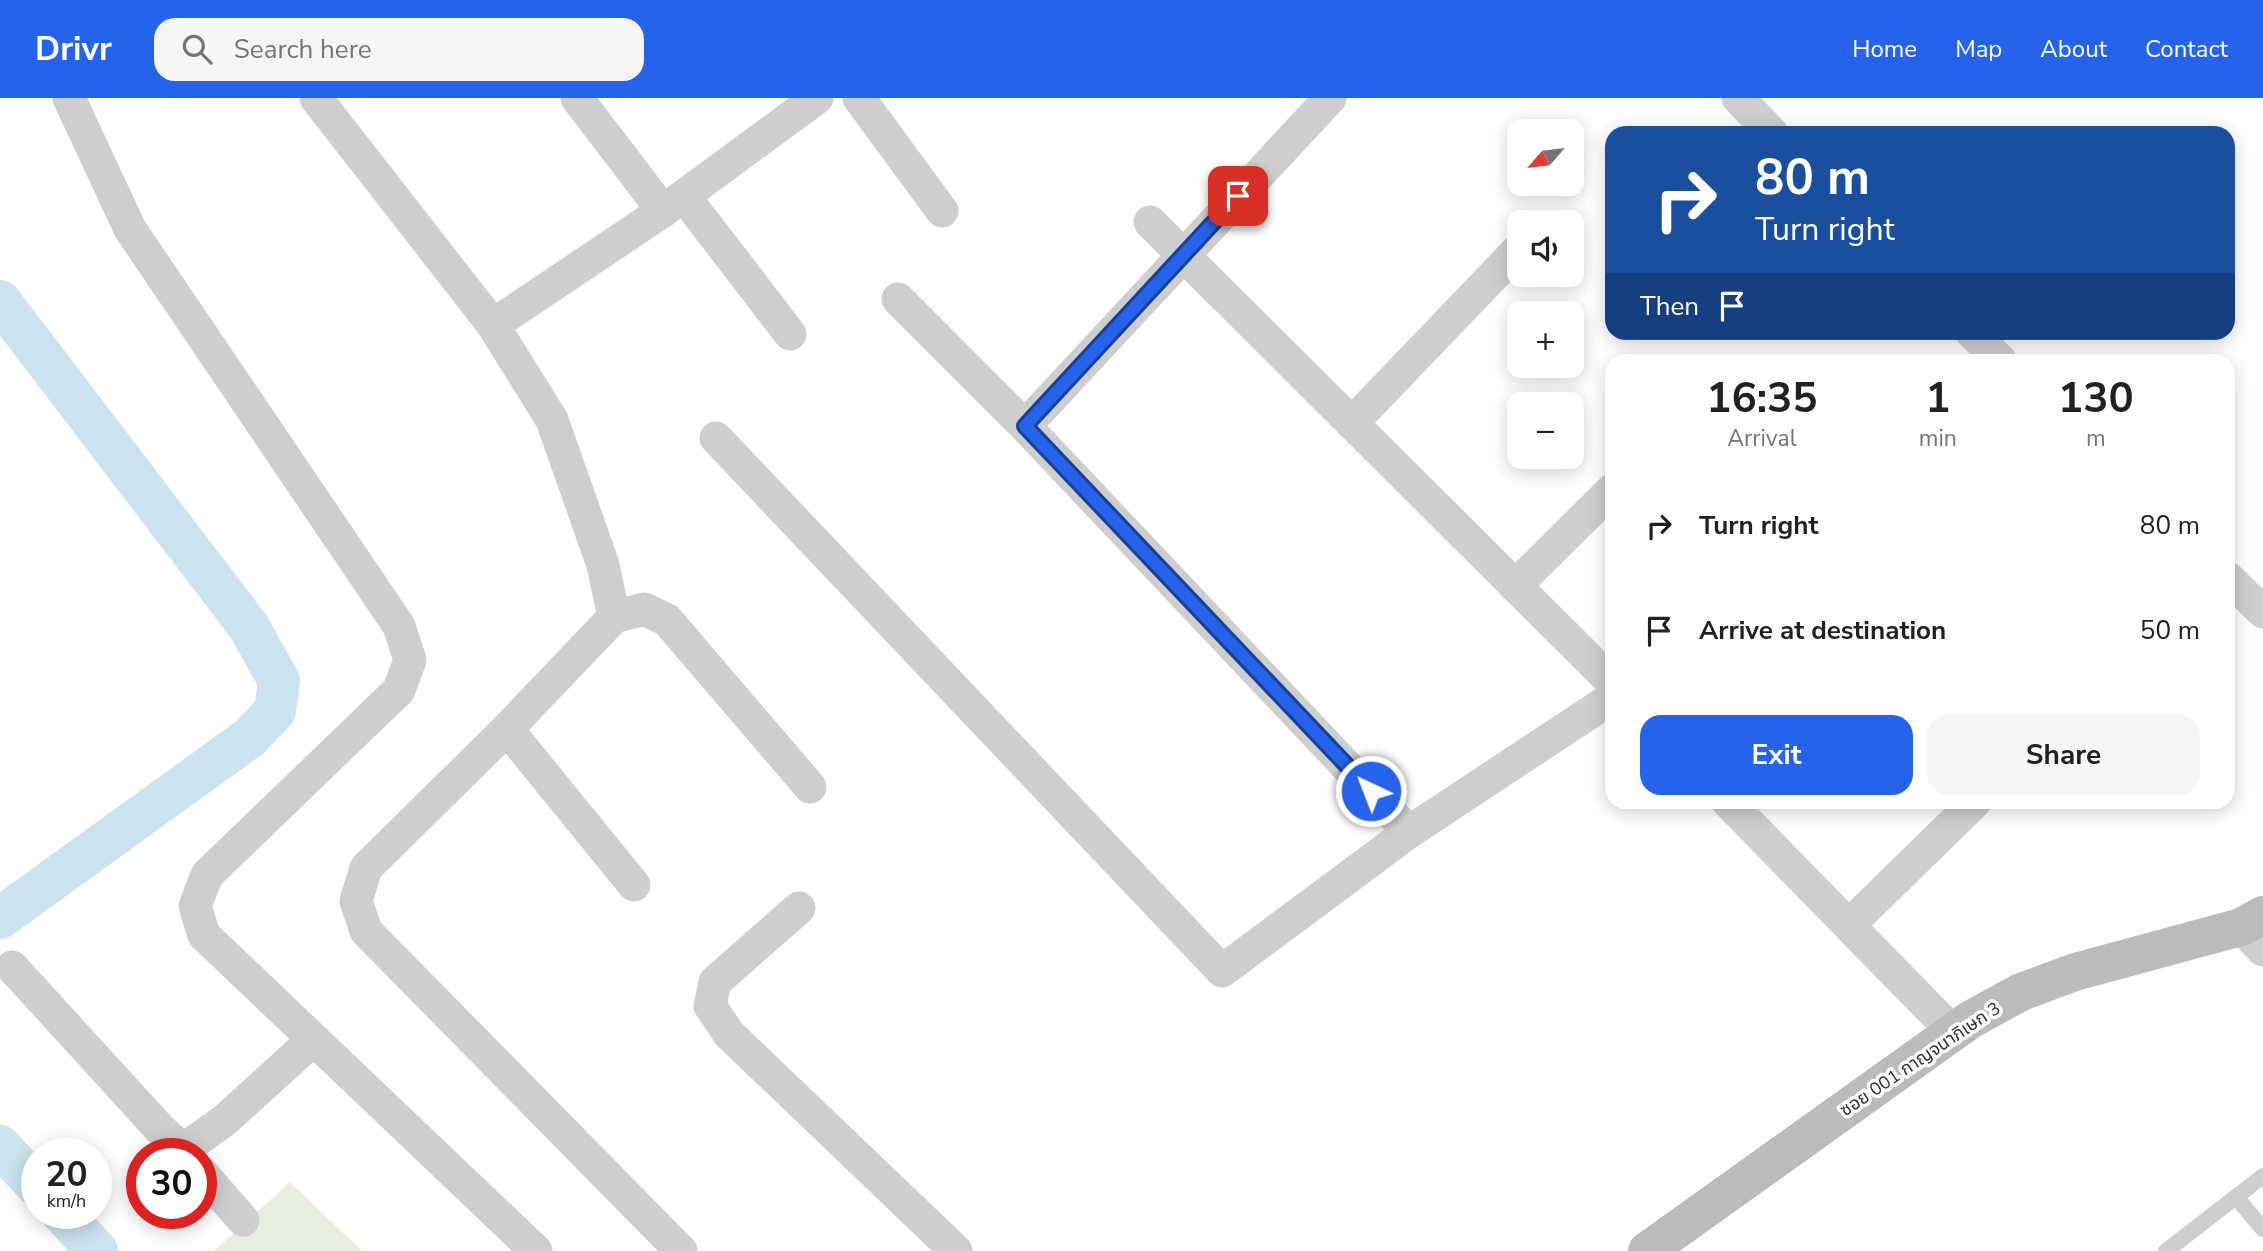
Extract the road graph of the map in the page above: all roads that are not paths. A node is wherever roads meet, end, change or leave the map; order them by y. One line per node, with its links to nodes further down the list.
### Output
1 (69, 98): 40 (street)
2 (316, 98): 15 (street)
3 (577, 98): 9 (street)
4 (817, 98): 9 (street)
5 (859, 98): 10 (street)
6 (1330, 98): 12 (street)
7 (1738, 98): 8 (street)
8 (1765, 126)
9 (673, 203): 15 (street); 16 (street)
10 (942, 211)
11 (1150, 222): 12 (street)
12 (1183, 255): 19 (street); 20 (street)
13 (1507, 262): 19 (street)
14 (898, 299): 20 (street)
15 (494, 325): 26 (street)
16 (790, 334)
17 (1979, 340): 18 (street)
18 (1994, 354)
19 (1352, 423): 24 (street)
20 (1025, 426): 33 (street)
21 (716, 438): 33 (street)
22 (1605, 497): 24 (street)
23 (2235, 585): 25 (street)
24 (1516, 586): 27 (street)
25 (2263, 612)
26 (614, 617): 29 (street); 30 (street)
27 (1605, 675)
28 (1605, 703): 33 (street)
29 (507, 729): 34 (street); 49 (street)
30 (810, 787)
31 (1735, 809): 36 (street)
32 (1968, 809): 36 (street)
33 (1409, 832)
34 (634, 886)
35 (799, 908): 50 (street)
36 (1849, 925): 39 (street)
37 (2255, 931): 39 (street, ซอย 001 กาญจนาภิเษก 3)
38 (12, 967): 41 (street)
39 (1953, 1032): 51 (street, ซอย 001 กาญจนาภิเษก 3)
40 (313, 1040): 42 (street); 48 (street)
41 (169, 1138)
42 (208, 1138)
43 (2263, 1176): 45 (lane)
44 (217, 1190): 46 (street)
45 (2236, 1197): 47 (lane); 52 (lane)
46 (243, 1220)
47 (2263, 1229)
48 (536, 1251)
49 (681, 1251)
50 (956, 1251)
51 (1647, 1251)
52 (2166, 1251)

